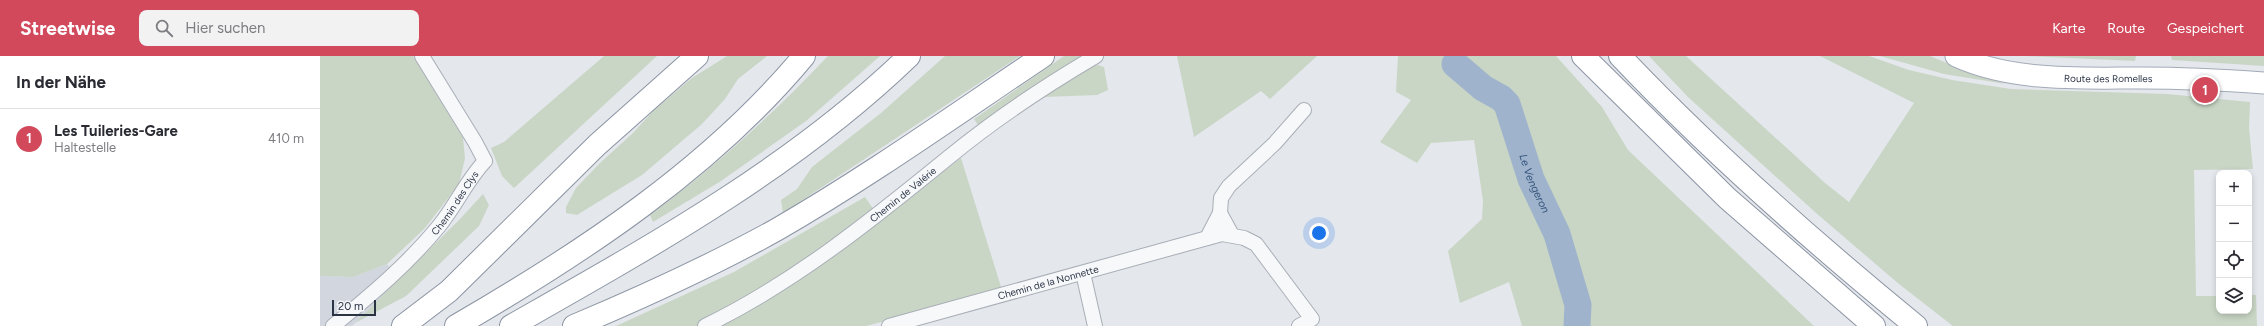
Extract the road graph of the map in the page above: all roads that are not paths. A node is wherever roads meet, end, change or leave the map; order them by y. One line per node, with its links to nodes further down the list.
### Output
1 (422, 56): 16 (street, Chemin des Clys)
2 (697, 56): 17 (highway)
3 (804, 56): 18 (highway)
4 (909, 56): 19 (highway)
5 (1043, 56): 20 (highway)
6 (1096, 56): 21 (street, Chemin de Valérie)
7 (1583, 56): 25 (highway)
8 (1620, 56): 26 (highway)
9 (1956, 56): 10 (main road, Route des Romelles)
10 (2264, 84)
11 (1304, 110): 12 (street)
12 (1220, 213): 13 (street); 14 (street)
13 (1232, 235): 14 (street, Chemin de la Nonnette); 24 (street, Chemin de la Nonnette)
14 (1207, 238): 15 (street, Chemin de la Nonnette)
15 (1083, 273): 22 (street, Chemin de la Nonnette); 23 (street)
16 (333, 326)
17 (403, 326)
18 (456, 326)
19 (511, 326)
20 (574, 326)
21 (705, 326)
22 (889, 326)
23 (1095, 326)
24 (1299, 326)
25 (1874, 326)
26 (1916, 326)

